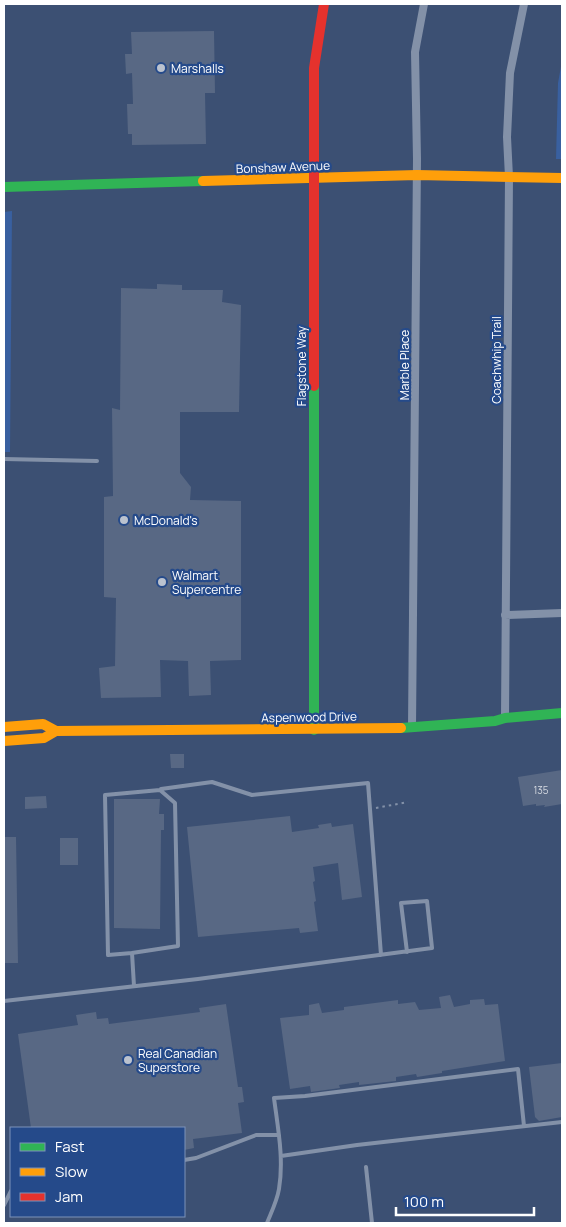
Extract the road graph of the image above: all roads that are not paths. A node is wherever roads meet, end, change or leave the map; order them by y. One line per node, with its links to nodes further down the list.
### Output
1 (324, 4): 6 (street, Flagstone Way)
2 (424, 4): 4 (street, Marble Place)
3 (524, 4): 5 (street, Coachwhip Trail)
4 (417, 175): 5 (street, Bonshaw Avenue); 6 (street, Bonshaw Avenue); 16 (street, Marble Place)
5 (509, 177): 7 (street, Bonshaw Avenue); 12 (street, Coachwhip Trail)
6 (314, 178): 8 (street, Bonshaw Avenue); 17 (street, Flagstone Way)
7 (562, 178)
8 (4, 187)
9 (4, 459): 10 (lane)
10 (97, 461)
11 (562, 613): 12 (street)
12 (505, 615): 14 (street, Coachwhip Trail)
13 (562, 713): 14 (street, Aspenwood Drive)
14 (505, 718): 16 (street, Aspenwood Drive)
15 (4, 727): 18 (street, Aspenwood Drive)
16 (412, 728): 17 (street, Aspenwood Drive)
17 (314, 730): 18 (street, Aspenwood Drive)
18 (56, 731): 19 (street, Aspenwood Drive)
19 (4, 741)
20 (160, 790): 22 (lane); 22 (lane); 23 (lane)
21 (407, 952): 21 (lane); 23 (lane)
22 (132, 953): 24 (lane)
23 (381, 955): 24 (lane)
24 (134, 986): 25 (lane)
25 (4, 1001)
26 (562, 1122): 27 (lane)
27 (524, 1126): 28 (lane); 29 (lane)
28 (279, 1135): 29 (lane); 30 (lane)
29 (281, 1156): 34 (lane)
30 (185, 1160)
31 (366, 1167): 35 (lane)
32 (10, 1193): 33 (lane)
33 (4, 1205)
34 (267, 1223)
35 (372, 1223)

